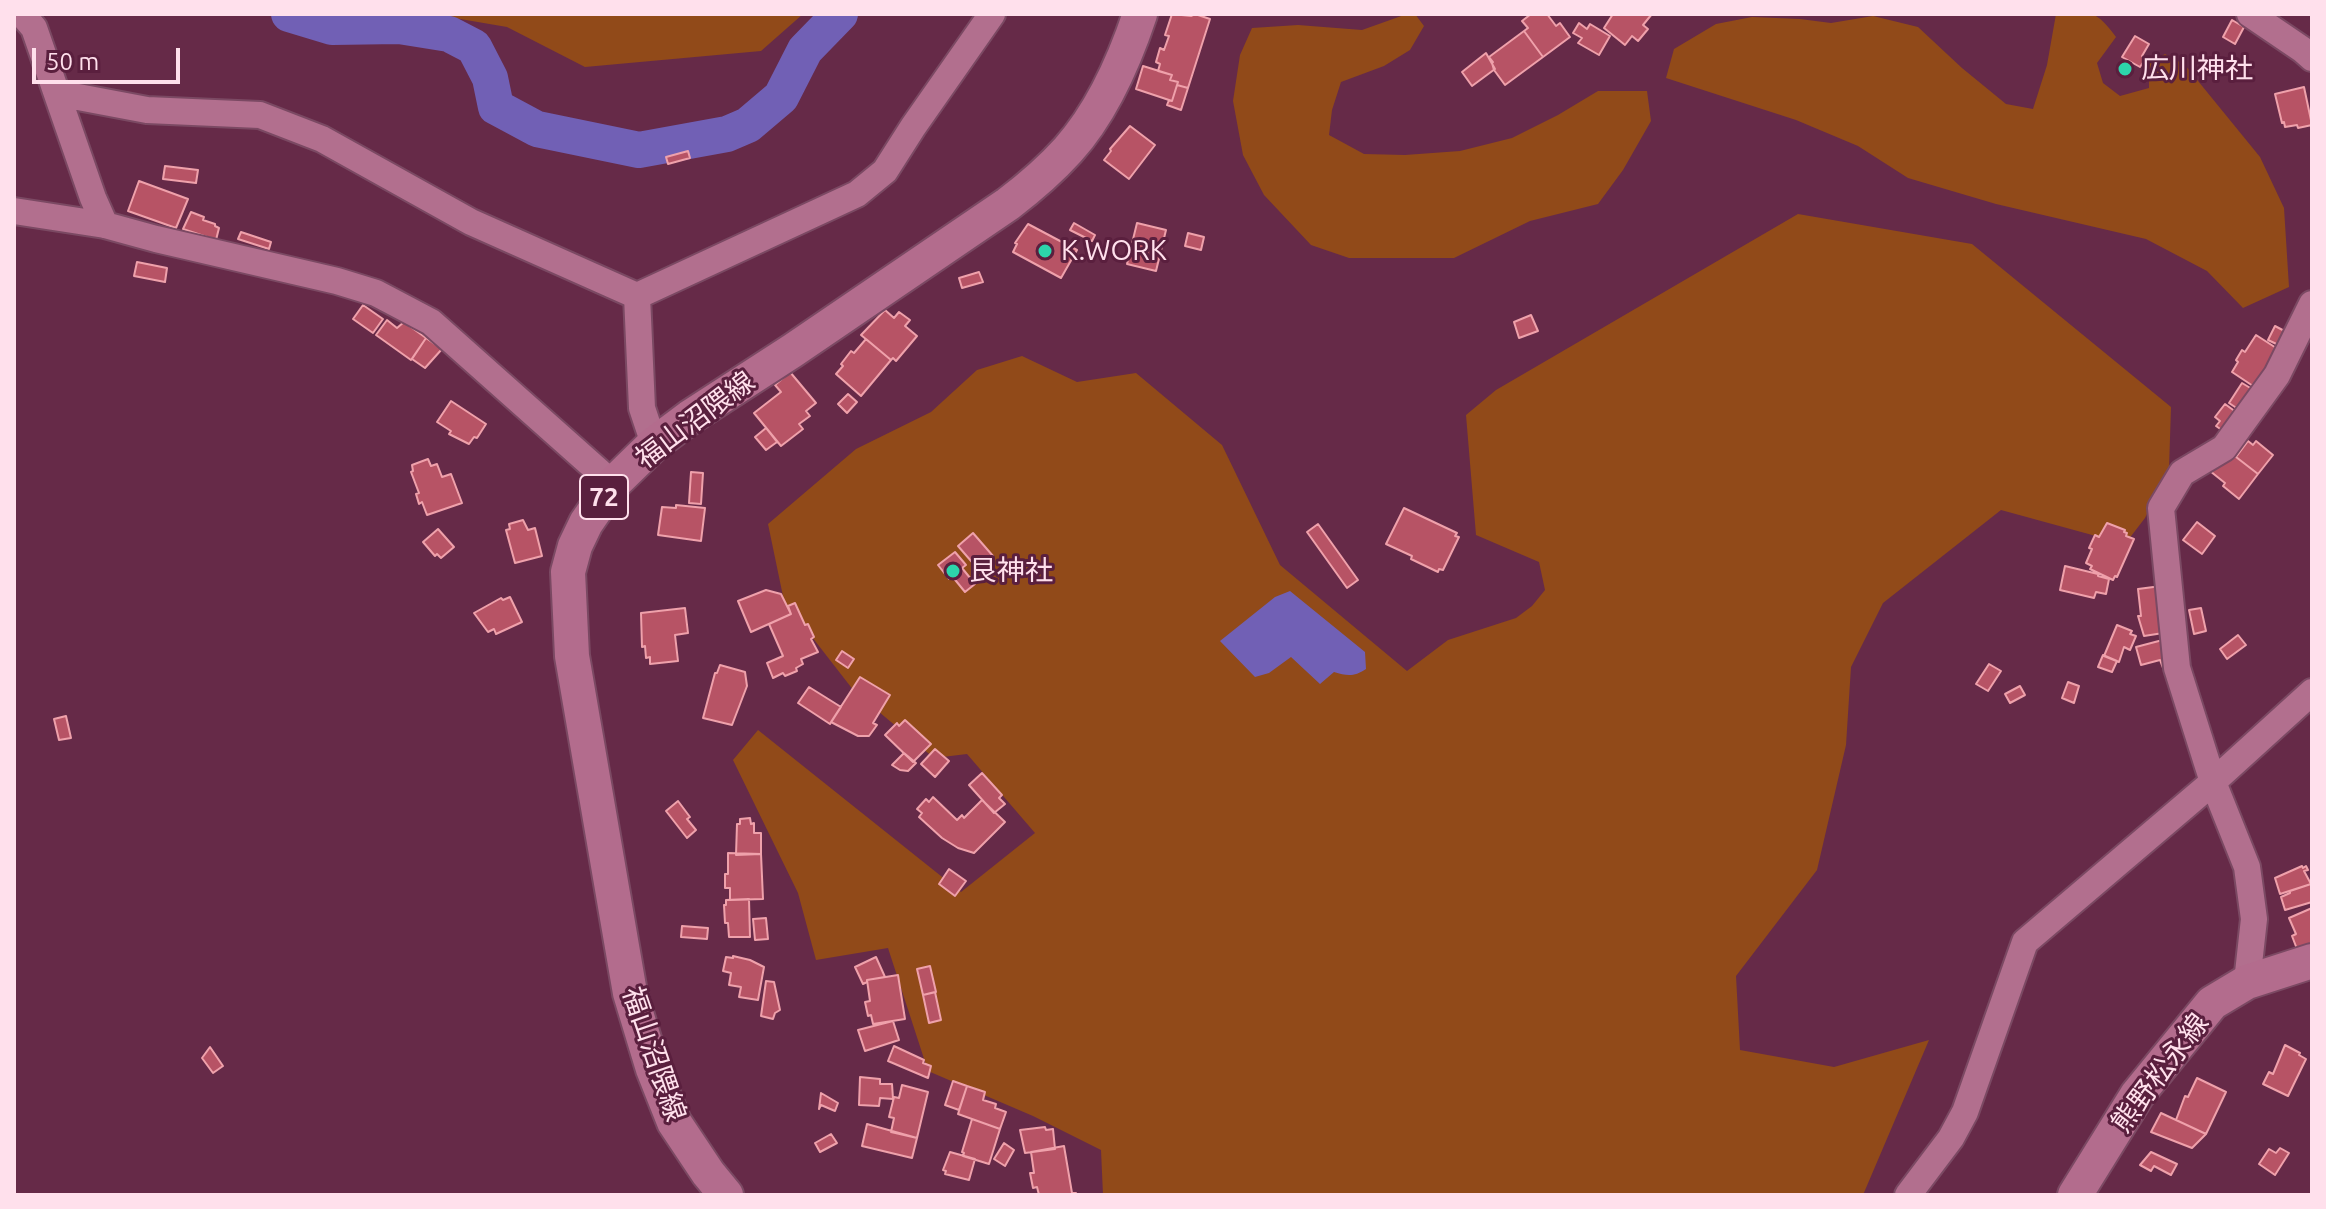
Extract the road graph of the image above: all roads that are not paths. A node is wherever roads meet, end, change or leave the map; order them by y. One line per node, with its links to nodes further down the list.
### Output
1 (22, 14): 6 (street)
2 (992, 14): 9 (street)
3 (1140, 14): 11 (main road, 福山沼隈線 / 72)
4 (2250, 14): 5 (street)
5 (2312, 58)
6 (57, 93): 8 (street); 9 (street)
7 (14, 211): 8 (street)
8 (105, 225): 12 (street)
9 (637, 296): 11 (street)
10 (2312, 304): 14 (street)
11 (654, 444): 12 (main road, 福山沼隈線 / 72)
12 (613, 484): 17 (main road, 福山沼隈線 / 72)
13 (2312, 692): 14 (street)
14 (2213, 782): 16 (street); 18 (street)
15 (2312, 961): 16 (main road, 熊野松永線)
16 (2247, 982): 19 (main road, 熊野松永線)
17 (726, 1195)
18 (1908, 1195)
19 (2075, 1195)

